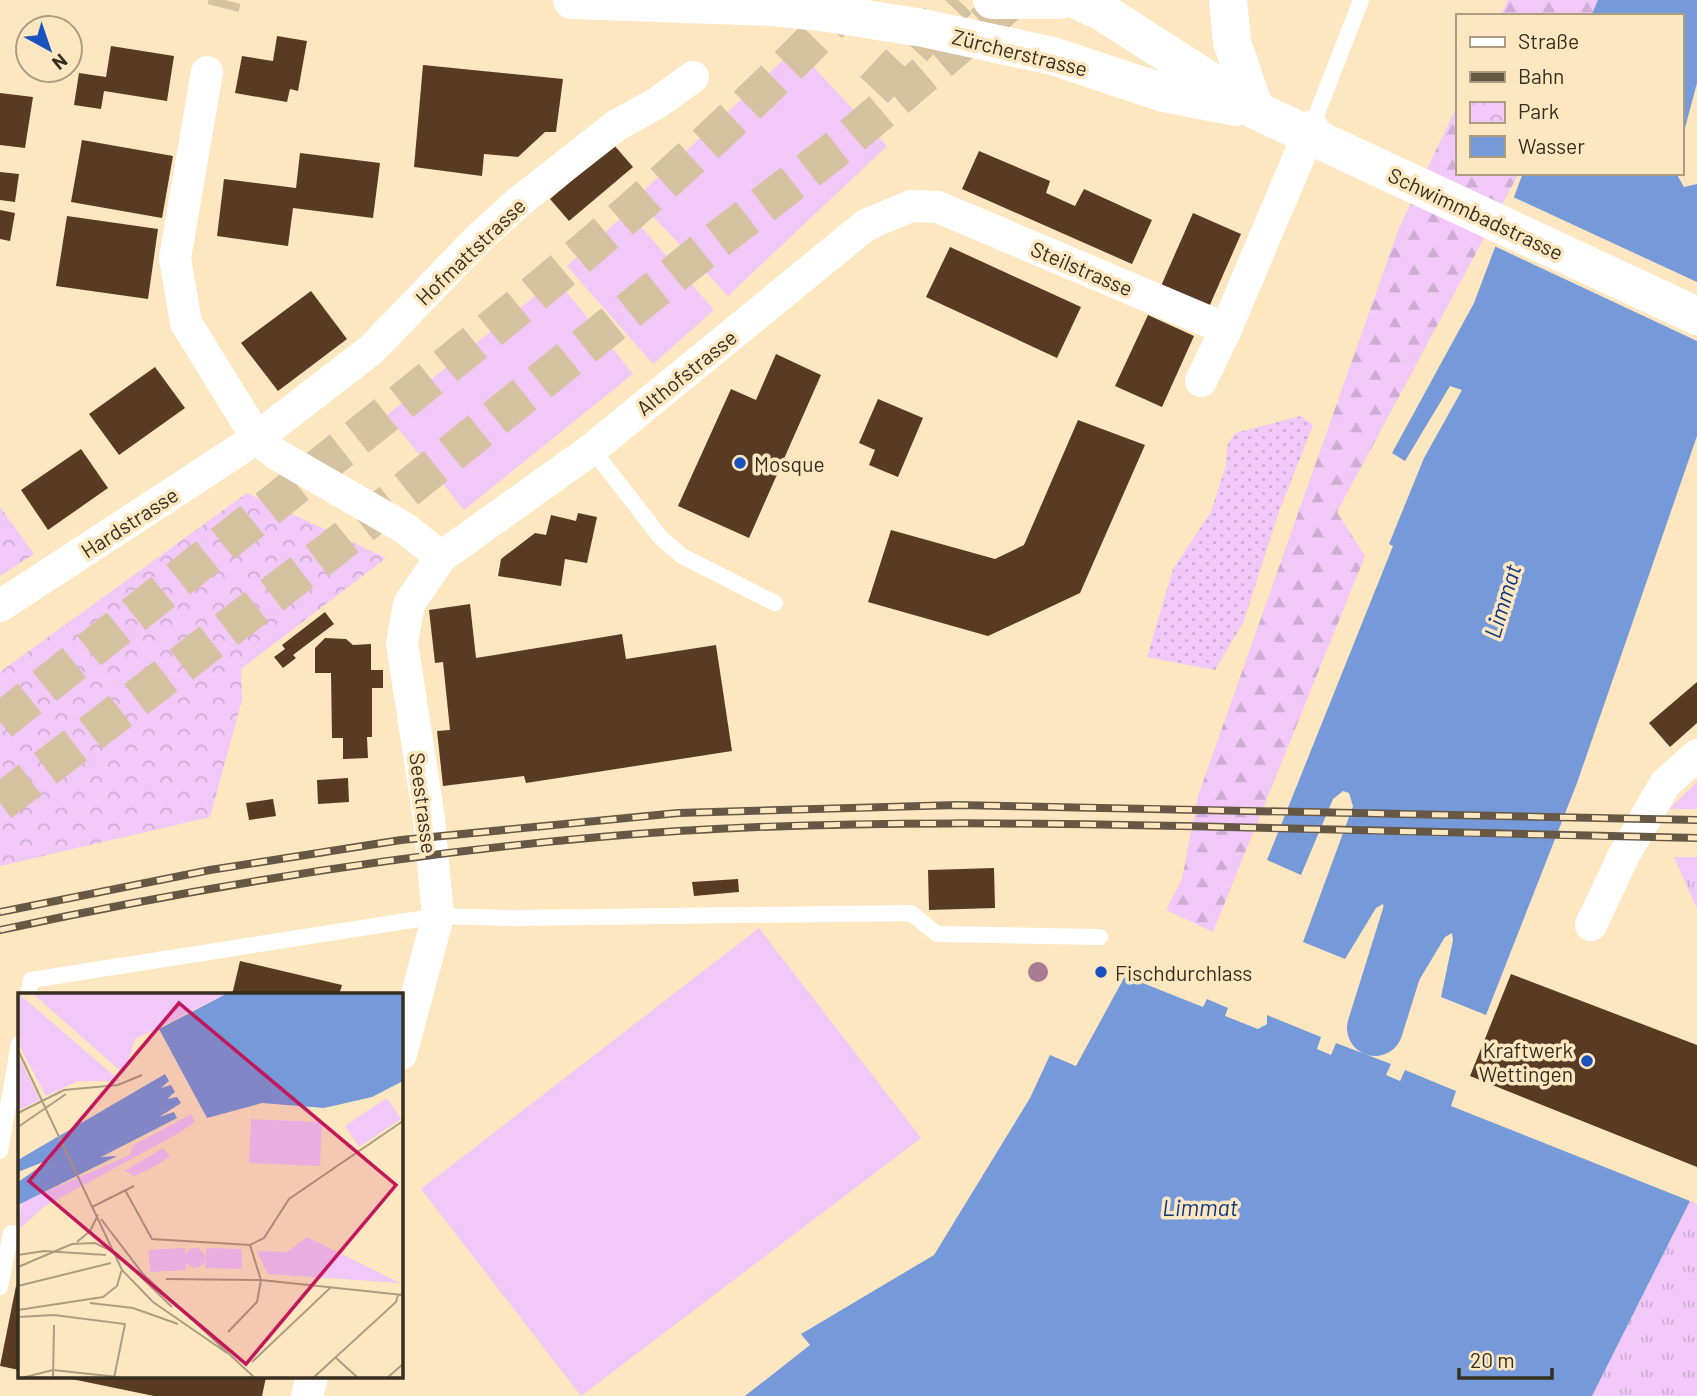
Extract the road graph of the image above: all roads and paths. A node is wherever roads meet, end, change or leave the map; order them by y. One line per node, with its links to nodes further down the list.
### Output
1 (572, 0): 8 (main road, Zürcherstrasse)
2 (972, 0): 8 (main road)
3 (992, 0): 4 (main road)
4 (1060, 0)
5 (1077, 0): 11 (main road)
6 (1228, 0): 11 (main road)
7 (1361, 0): 12 (lane)
8 (1053, 56): 11 (main road, Zürcherstrasse)
9 (207, 72): 17 (street)
10 (693, 77): 17 (street, Hofmattstrasse)
11 (1255, 110): 14 (main road, Schwimmbadstrasse)
12 (1312, 126): 15 (street)
13 (938, 206): 15 (street, Steilstrasse); 18 (street, Althofstrasse)
14 (1697, 316)
15 (1226, 329): 16 (street)
16 (1201, 381)
17 (257, 438): 19 (street); 21 (street, Hardstrasse)
18 (592, 449): 19 (street, Althofstrasse); 20 (lane)
19 (441, 557): 23 (street, Seestrasse)
20 (775, 603)
21 (0, 606)
22 (1697, 755): 24 (street)
23 (438, 916): 25 (lane); 26 (lane); 28 (street, Seestrasse)
24 (1591, 925)
25 (1100, 937)
26 (28, 993)
27 (18, 1050): 29 (lane)
28 (402, 1050)
29 (0, 1151)
30 (18, 1234): 31 (lane)
31 (0, 1287)
32 (312, 1378): 33 (street)
33 (307, 1396)

